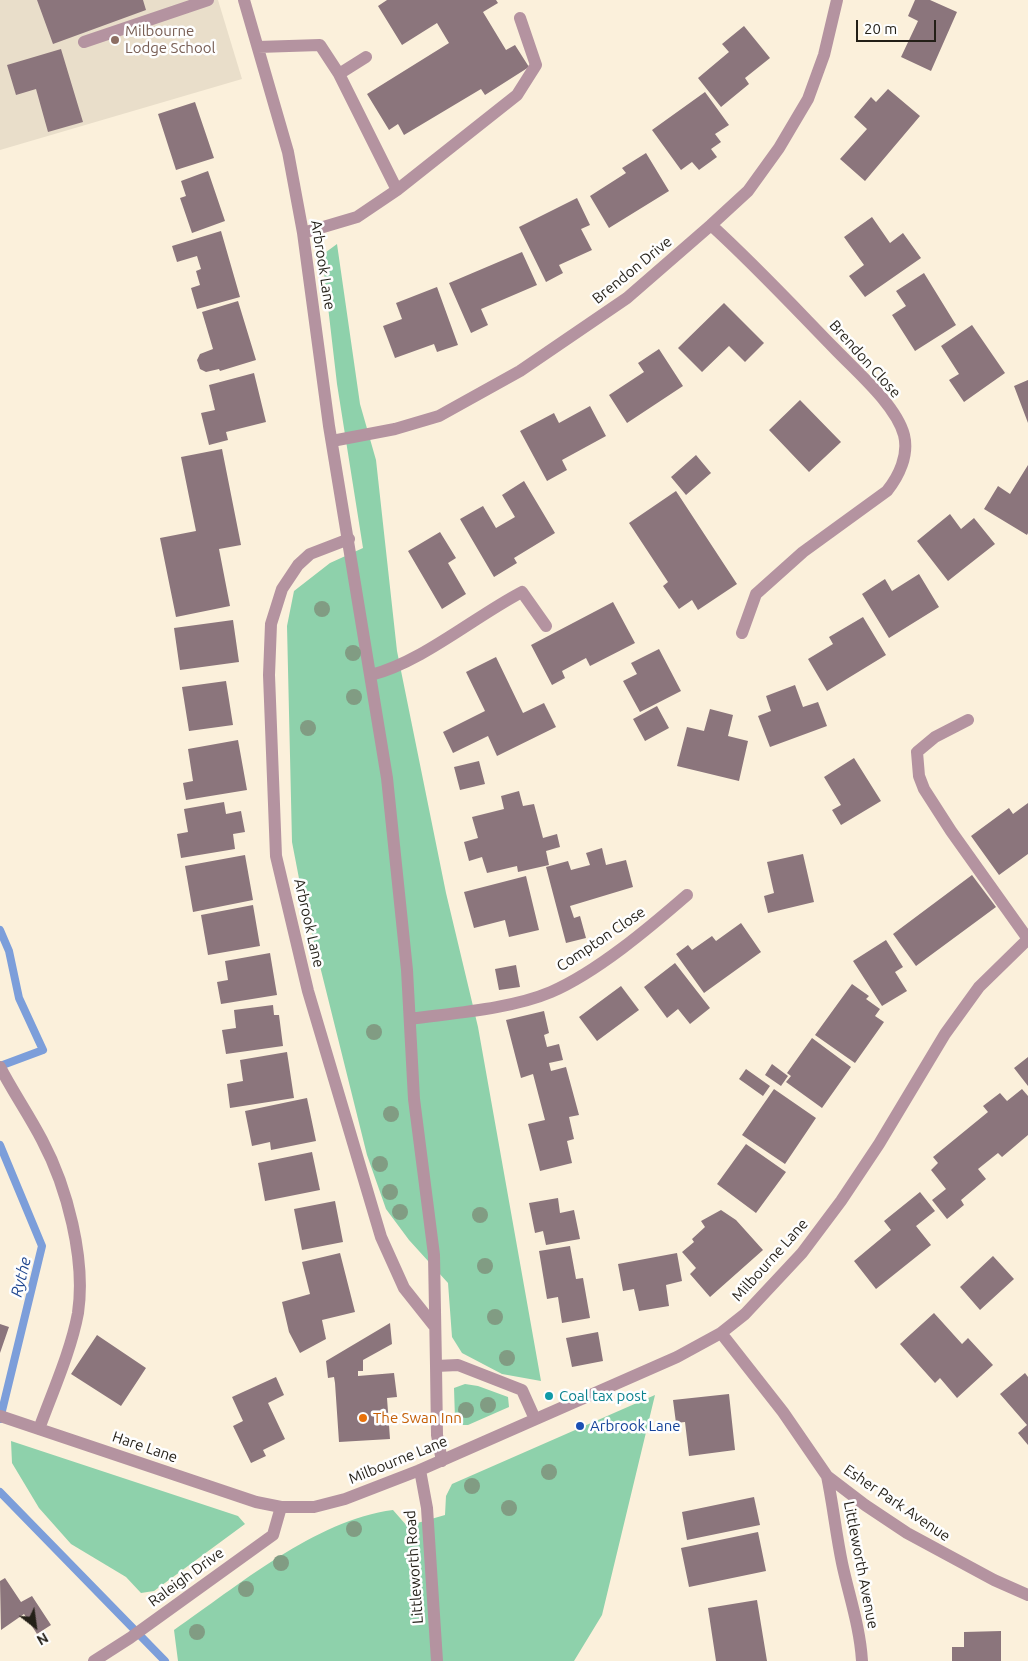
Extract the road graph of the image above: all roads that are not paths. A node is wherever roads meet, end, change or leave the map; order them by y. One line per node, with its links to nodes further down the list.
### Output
1 (208, 0): 5 (street)
2 (244, 0): 6 (street, Arbrook Lane)
3 (836, 0): 10 (street, Brendon Drive)
4 (520, 18): 9 (street)
5 (84, 42)
6 (258, 47): 8 (street); 11 (street, Arbrook Lane)
7 (366, 57): 8 (street)
8 (339, 74): 9 (street)
9 (397, 190): 11 (street)
10 (711, 225): 12 (street, Brendon Drive); 15 (street, Brendon Close)
11 (303, 234): 12 (street, Arbrook Lane)
12 (332, 442): 13 (street, Arbrook Lane)
13 (348, 539): 16 (street, Arbrook Lane); 22 (street, Arbrook Lane)
14 (546, 626): 16 (street)
15 (742, 633)
16 (371, 675): 20 (street, Arbrook Lane)
17 (968, 720): 19 (street)
18 (687, 895): 20 (street, Compton Close)
19 (1028, 939): 23 (street, Milbourne Lane)
20 (410, 1019): 22 (street, Arbrook Lane)
21 (0, 1067): 27 (street)
22 (435, 1328): 24 (street, Arbrook Lane)
23 (721, 1333): 26 (street, Milbourne Lane); 30 (street, Esher Park Avenue)
24 (436, 1366): 26 (street); 28 (street, Arbrook Lane)
25 (0, 1416): 27 (street, Hare Lane)
26 (535, 1419): 28 (street, Milbourne Lane)
27 (35, 1428): 31 (street, Hare Lane)
28 (442, 1460): 29 (street, Milbourne Lane)
29 (420, 1470): 31 (street, Milbourne Lane); 34 (street, Littleworth Road)
30 (827, 1476): 32 (street, Esher Park Avenue); 35 (street, Littleworth Avenue)
31 (281, 1507): 33 (street, Raleigh Drive)
32 (1028, 1595)
33 (94, 1661)
34 (437, 1661)
35 (862, 1661)

